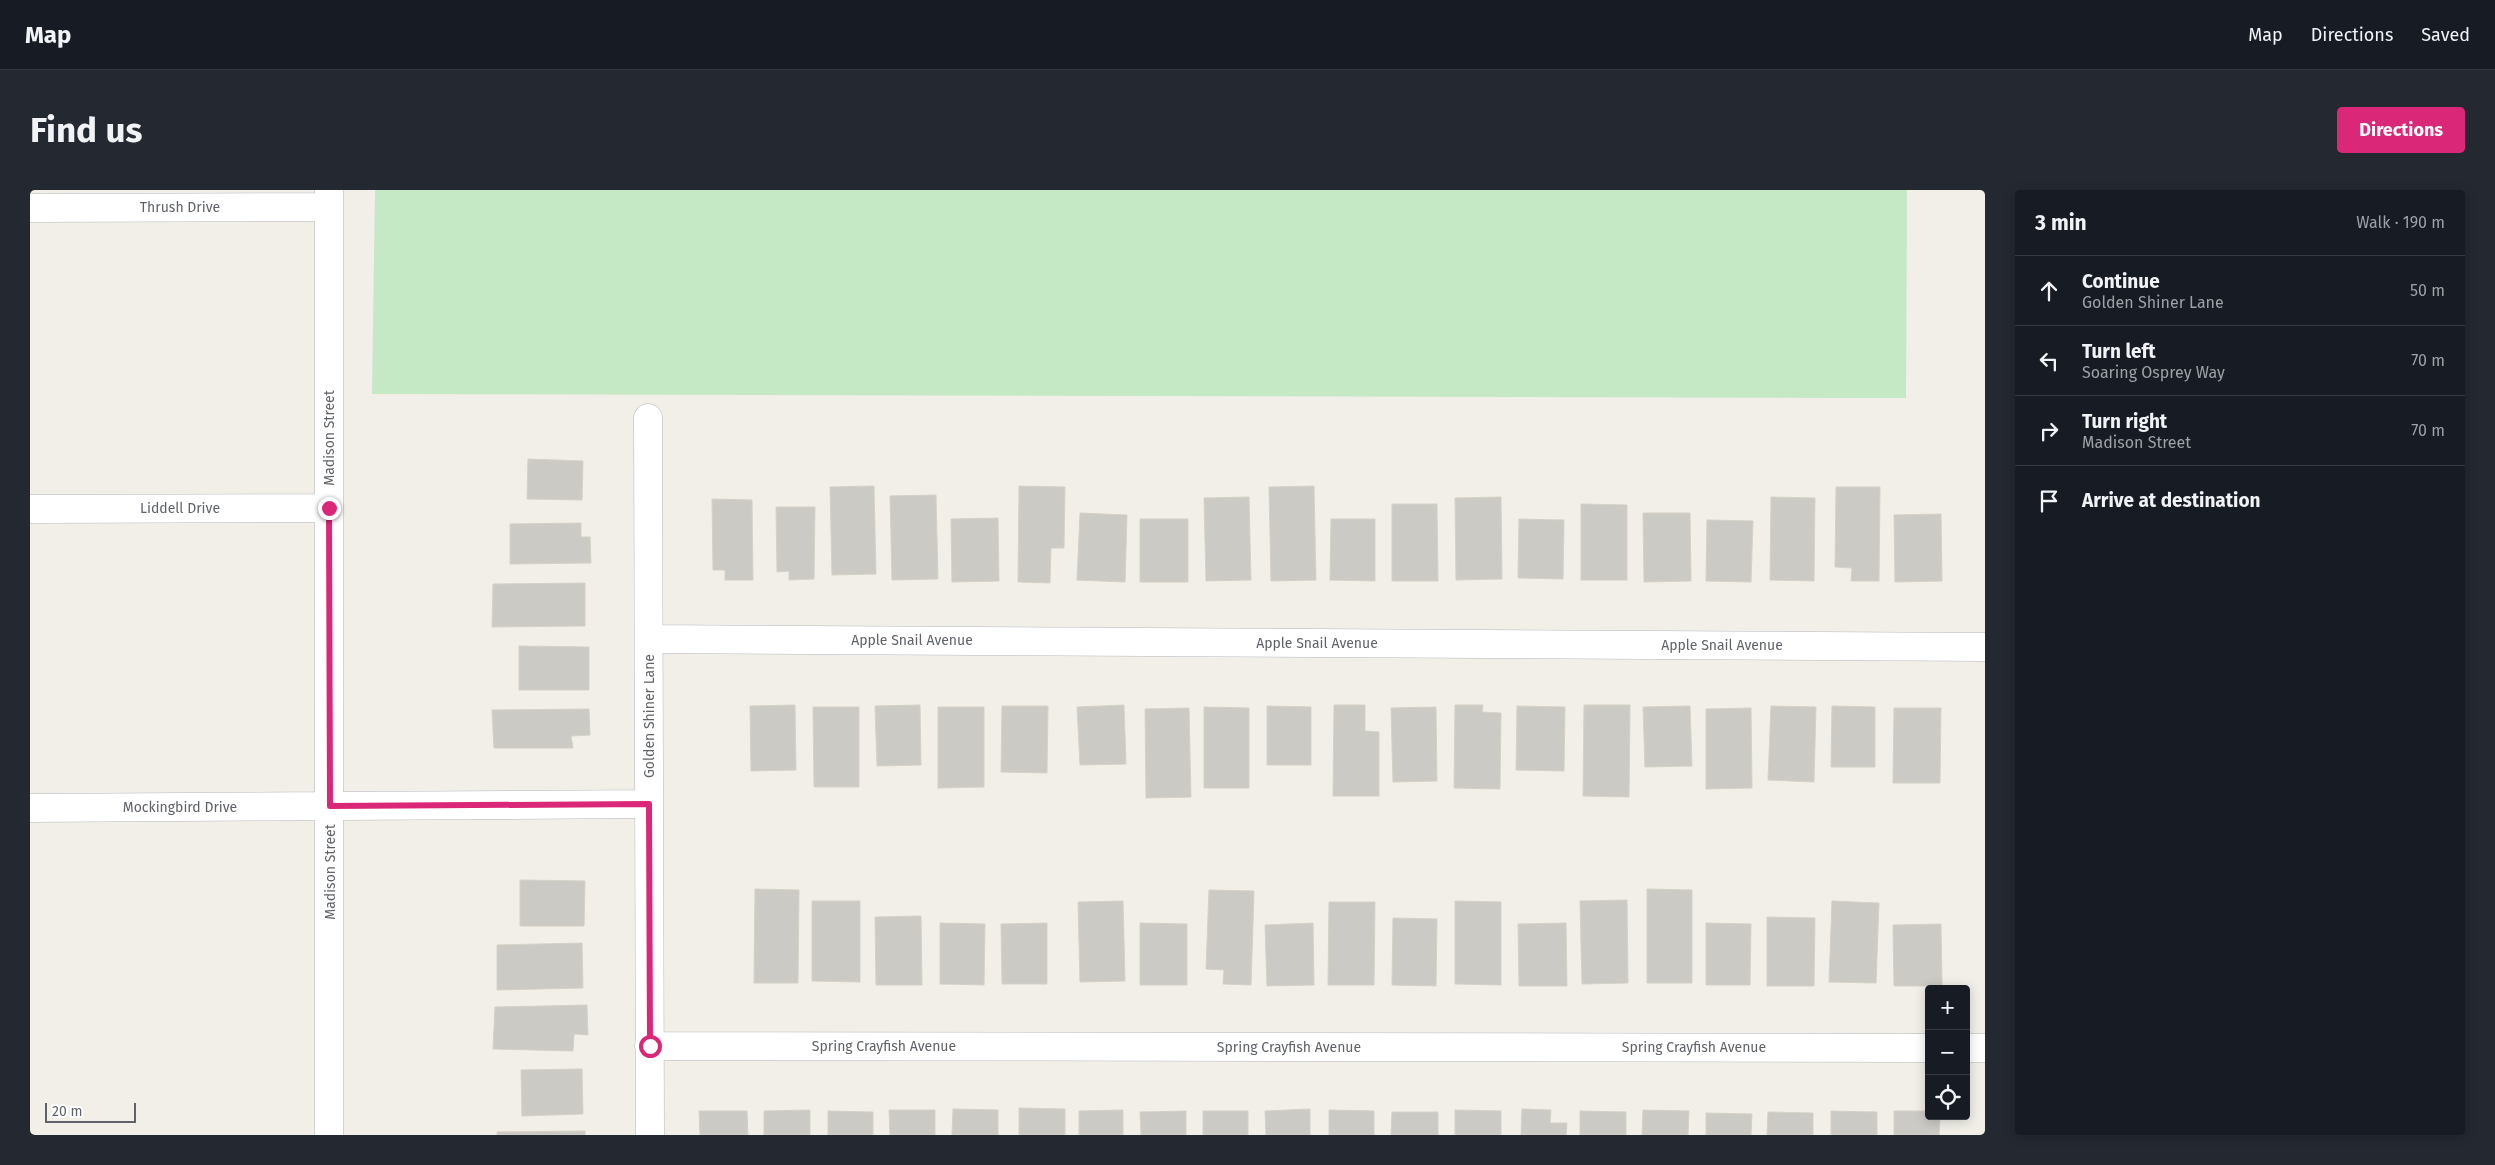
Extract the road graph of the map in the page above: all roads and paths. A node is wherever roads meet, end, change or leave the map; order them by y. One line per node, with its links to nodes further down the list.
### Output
1 (329, 198): 2 (street, Thrush Drive); 4 (street, Madison Street)
2 (30, 208)
3 (648, 418): 6 (street, Golden Shiner Lane)
4 (329, 508): 5 (street, Liddell Drive); 9 (street, Madison Street)
5 (30, 509)
6 (649, 639): 7 (street, Apple Snail Avenue); 8 (street, Golden Shiner Lane)
7 (1985, 647)
8 (649, 804): 9 (street, Mockingbird Drive); 11 (street, Golden Shiner Lane)
9 (330, 806): 10 (street, Mockingbird Drive); 15 (street, Madison Street)
10 (30, 808)
11 (650, 1046): 12 (street, Spring Crayfish Avenue); 16 (street, Golden Shiner Lane)
12 (1925, 1048)
13 (1970, 1048): 14 (street)
14 (1985, 1048)
15 (330, 1135)
16 (650, 1135)

